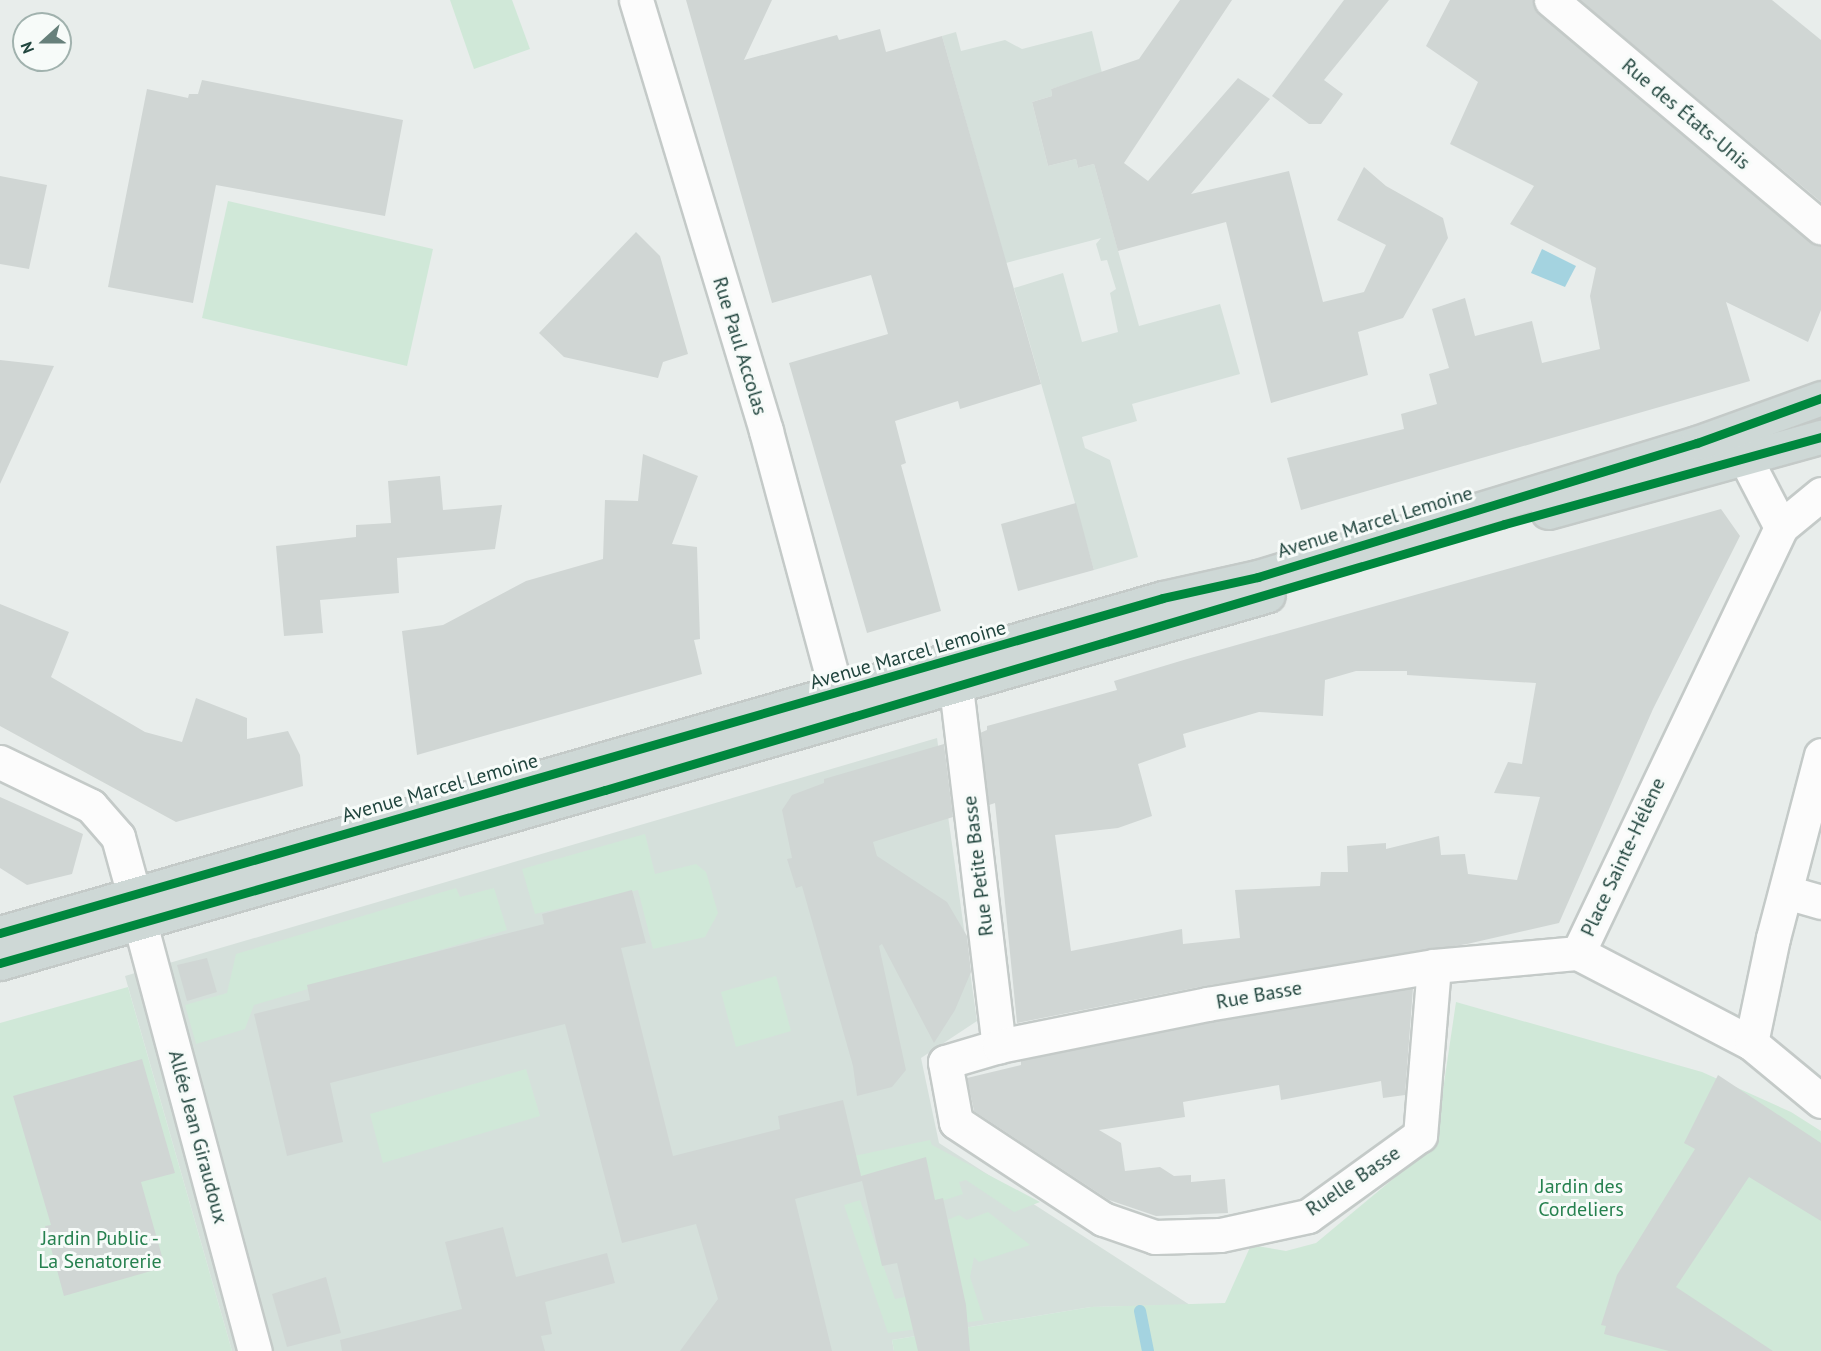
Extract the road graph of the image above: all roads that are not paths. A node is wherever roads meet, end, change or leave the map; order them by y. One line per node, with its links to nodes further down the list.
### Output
1 (636, 0): 12 (street, Rue Paul Accolas)
2 (1551, 0): 3 (street, Rue des États-Unis)
3 (1821, 227)
4 (1821, 398): 9 (main road, Avenue Marcel Lemoine)
5 (1821, 437): 6 (main road, Avenue Marcel Lemoine)
6 (1744, 456): 8 (street); 9 (main road, Avenue Marcel Lemoine)
7 (1821, 494): 8 (street, Place Sainte-Hélène)
8 (1781, 527): 19 (street, Place Sainte-Hélène)
9 (1294, 577): 10 (main road, Avenue Marcel Lemoine)
10 (1166, 611): 11 (main road, Avenue Marcel Lemoine); 12 (main road, Avenue Marcel Lemoine)
11 (956, 687): 17 (main road, Avenue Marcel Lemoine); 23 (street, Rue Petite Basse)
12 (837, 694): 17 (main road, Avenue Marcel Lemoine)
13 (1821, 754): 15 (street)
14 (0, 762): 17 (street, Allée Jean Giraudoux)
15 (1786, 892): 16 (street); 22 (street)
16 (1821, 902)
17 (137, 909): 18 (main road, Avenue Marcel Lemoine); 20 (main road, Avenue Marcel Lemoine); 26 (street, Allée Jean Giraudoux)
18 (0, 933)
19 (1578, 952): 21 (street, Rue Basse); 22 (street, Place Sainte-Hélène)
20 (0, 963)
21 (1434, 966): 23 (street, Rue Basse); 24 (street, Ruelle Basse)
22 (1751, 1043): 25 (street, Place Sainte-Hélène)
23 (999, 1046): 24 (street, Rue Basse)
24 (945, 1062)
25 (1821, 1101)
26 (255, 1351)

